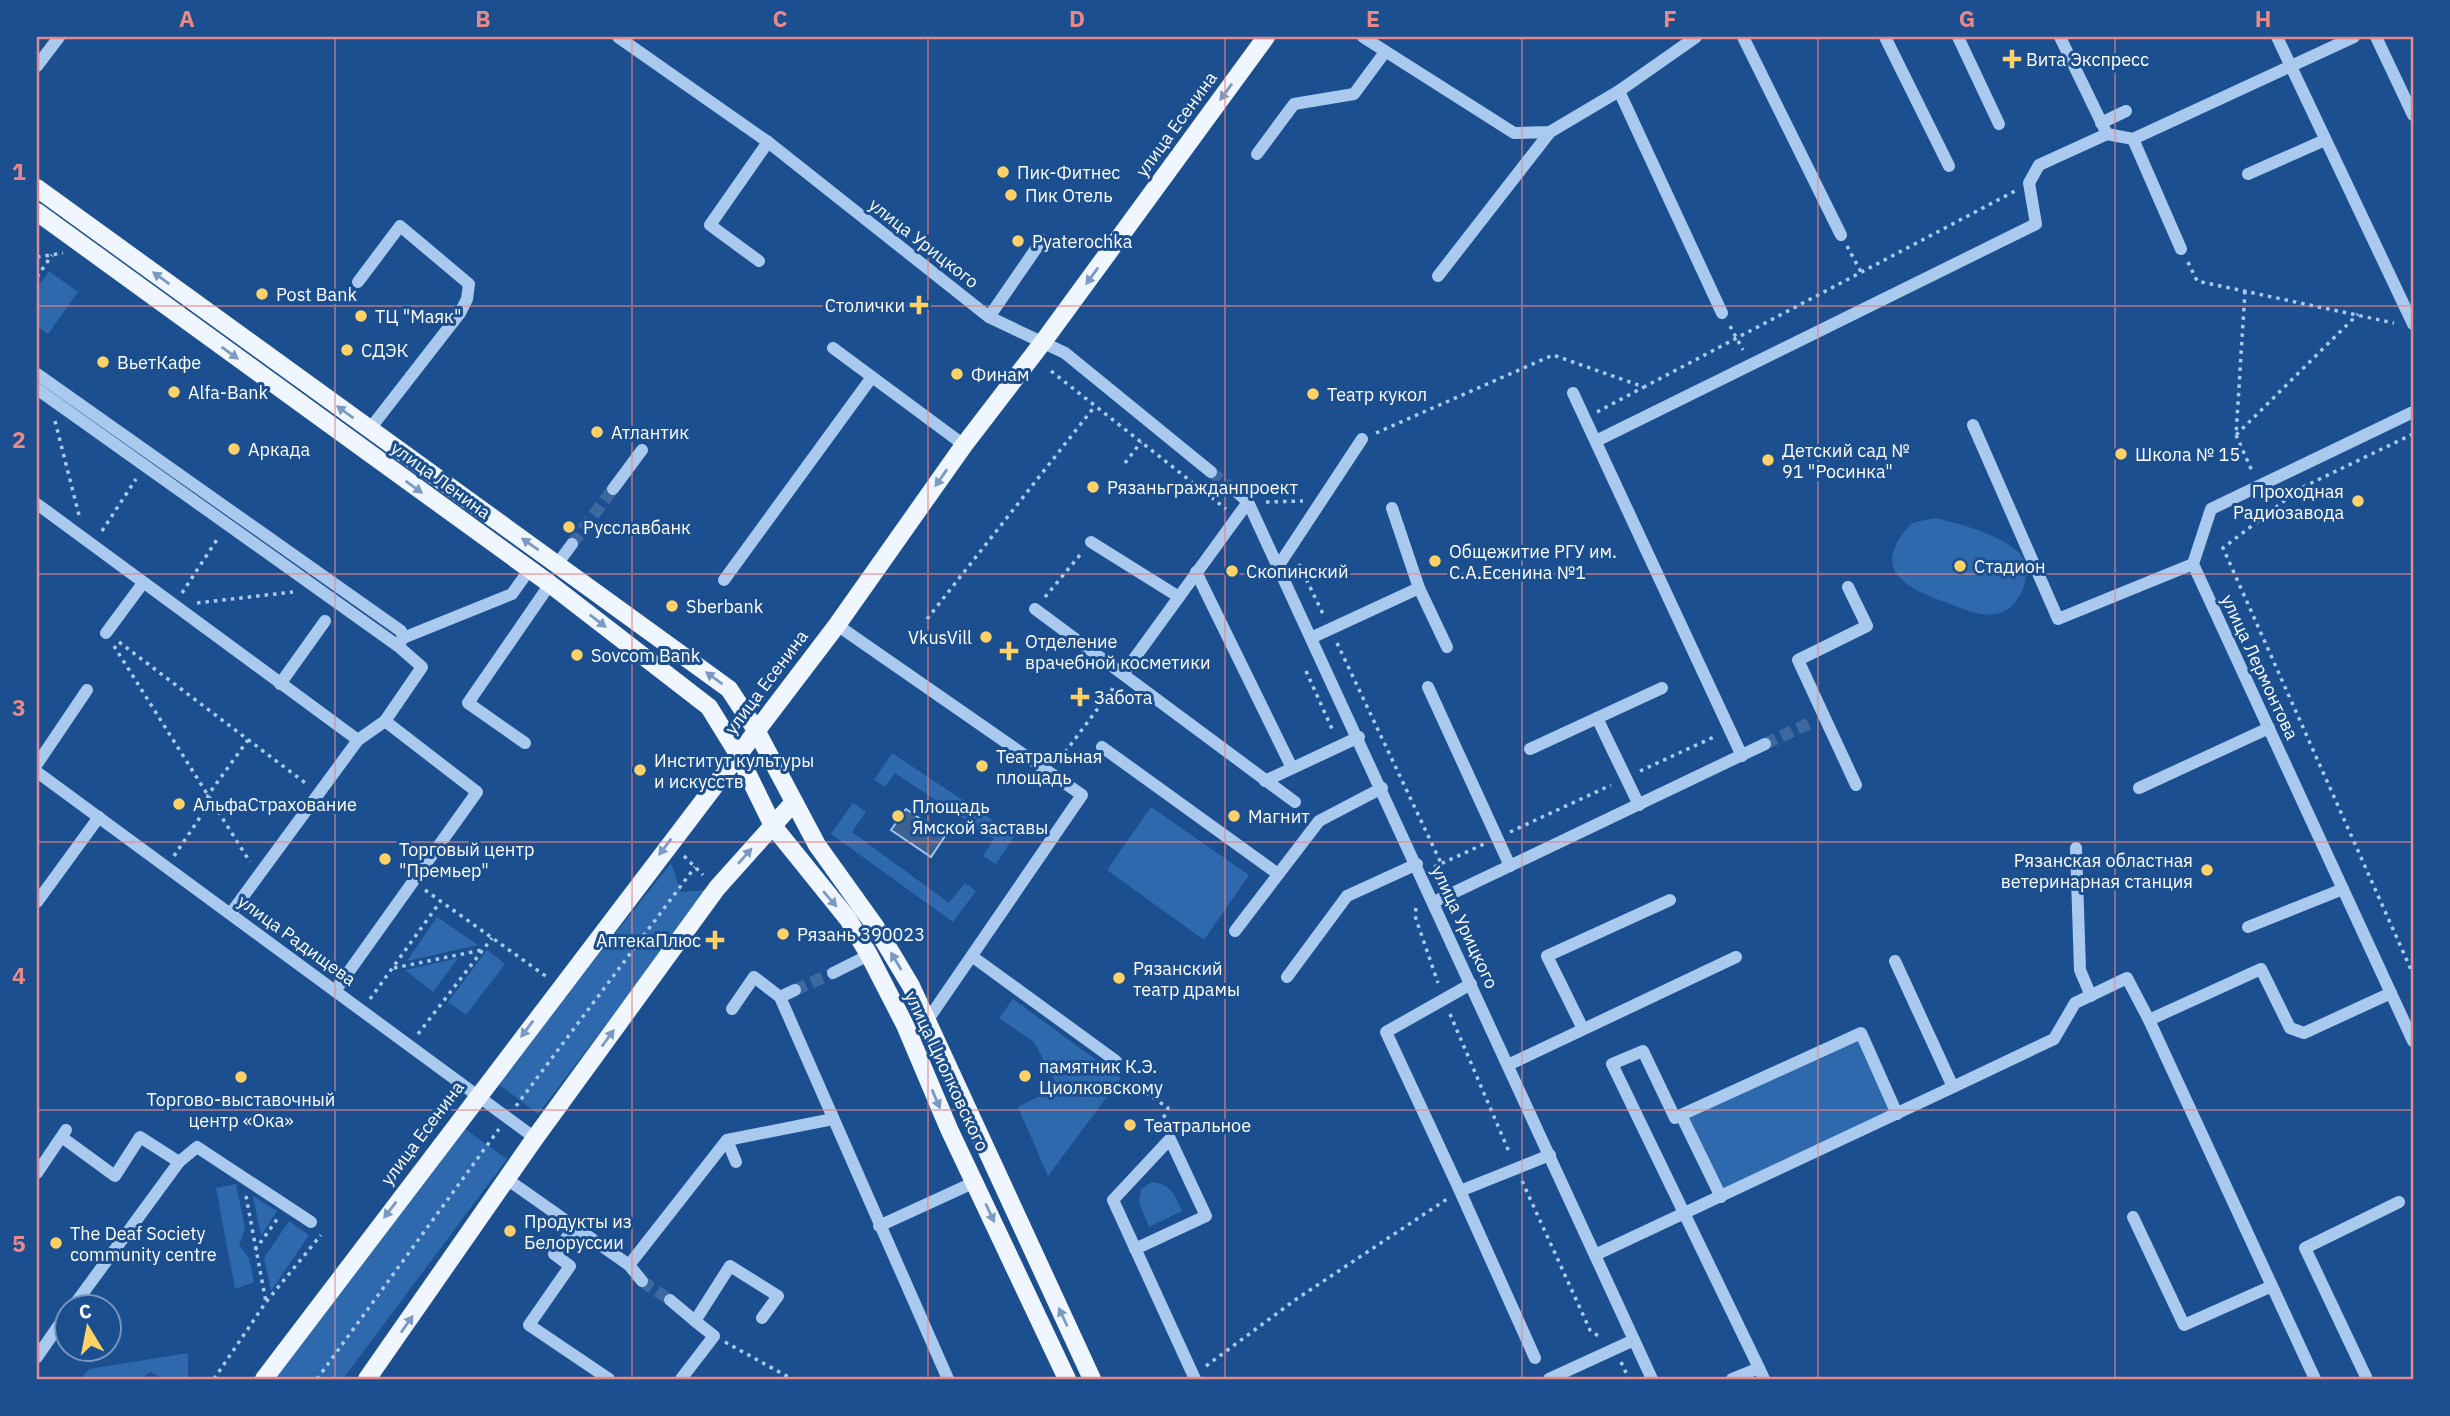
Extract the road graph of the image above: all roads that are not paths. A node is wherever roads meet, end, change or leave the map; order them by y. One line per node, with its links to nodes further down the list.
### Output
1 (59, 37): 14 (street)
2 (618, 37): 24 (street, улица Урицкого)
3 (1266, 37): 39 (main road, улица Есенина, one-way to 39)
4 (1363, 37): 13 (street)
5 (1696, 37): 16 (street)
6 (1742, 37): 30 (street)
7 (1885, 37): 26 (street)
8 (1958, 37): 19 (street)
9 (2060, 37): 20 (street)
10 (2277, 37): 15 (street)
11 (2354, 37): 15 (street)
12 (2376, 37): 18 (street)
13 (1385, 52): 21 (street); 25 (street)
14 (37, 66)
15 (2291, 66): 22 (street); 23 (street)
16 (1619, 91): 21 (street); 36 (street)
17 (2126, 111): 20 (street)
18 (2413, 115)
19 (1999, 124)
20 (2104, 129): 22 (street); 49 (street)
21 (1550, 132): 34 (street)
22 (2133, 139): 32 (street)
23 (2325, 141): 27 (street); 38 (street)
24 (768, 142): 33 (street); 37 (street, улица Урицкого)
25 (1257, 154)
26 (1949, 166)
27 (2248, 174)
28 (37, 188): 47 (main road, улица Ленина, one-way to 28)
29 (37, 212): 61 (main road, улица Ленина, one-way to 61)
30 (1841, 235)
31 (1042, 240): 37 (street)
32 (2181, 249)
33 (759, 261)
34 (1438, 276)
35 (358, 282): 47 (street)
36 (1722, 313)
37 (989, 317): 39 (street, улица Урицкого)
38 (2408, 325)
39 (1043, 342): 50 (main road, улица Есенина); 52 (street, улица Урицкого)
40 (833, 348): 42 (street)
41 (37, 374): 74 (street)
42 (872, 377): 50 (street); 63 (street)
43 (37, 389): 74 (street)
44 (1573, 394): 49 (street)
45 (2413, 412): 59 (street)
46 (1973, 425): 59 (street)
47 (369, 430): 58 (main road, улица Ленина, one-way to 47)
48 (1362, 439): 60 (street)
49 (1598, 440): 92 (street)
50 (964, 445): 71 (main road, улица Есенина, one-way to 71)
51 (642, 450): 53 (street)
52 (1211, 472)
53 (613, 489)
54 (37, 504): 64 (street)
55 (1392, 508): 67 (street)
56 (1091, 542): 68 (street)
57 (572, 544): 58 (street)
58 (558, 564): 84 (main road, улица Ленина, one-way to 58)
59 (2193, 564): 83 (street, улица Лермонтова)
60 (1279, 565): 62 (street, улица Урицкого); 73 (street, улица Урицкого)
61 (529, 570): 65 (main road, улица Ленина); 74 (street)
62 (1196, 572): 68 (street); 94 (street)
63 (724, 580)
64 (143, 583): 72 (street); 77 (street)
65 (550, 584): 87 (street); 91 (main road, улица Ленина, one-way to 91)
66 (1848, 587): 97 (street)
67 (1419, 588): 73 (street); 75 (street)
68 (1179, 597): 76 (street)
69 (1035, 609): 76 (street)
70 (326, 621): 77 (street)
71 (836, 625): 84 (main road, улица Есенина); 117 (street)
72 (106, 633)
73 (1313, 637): 85 (street, улица Урицкого)
74 (400, 642): 82 (street)
75 (1447, 647)
76 (1123, 674): 96 (street)
77 (280, 684): 86 (street)
78 (1428, 687): 106 (street)
79 (1662, 688): 81 (street)
80 (88, 690): 93 (street)
81 (1598, 718): 90 (street); 102 (street)
82 (385, 721): 86 (street); 124 (street)
83 (2269, 728): 99 (street); 109 (street, улица Лермонтова)
84 (756, 730): 91 (main road, улица Есенина); 101 (main road, улица Циолковского)
85 (1359, 737): 94 (street); 98 (street, улица Урицкого)
86 (358, 740): 113 (street)
87 (525, 743)
88 (1765, 744): 92 (street)
89 (1102, 747): 108 (street)
90 (1530, 749)
91 (738, 754): 104 (main road, улица Ленина); 136 (main road, улица Есенина, one-way to 136)
92 (1742, 755): 102 (street)
93 (37, 764)
94 (1292, 768): 96 (street)
95 (37, 772): 103 (street, улица Радищева)
96 (1265, 781): 100 (street)
97 (1856, 785)
98 (1382, 788): 107 (street, улица Урицкого); 108 (street)
99 (2139, 788)
100 (1295, 802)
101 (794, 803): 104 (main road); 130 (main road, улица Циолковского, one-way to 101)
102 (1639, 805): 106 (street)
103 (99, 817): 111 (street); 113 (street, улица Радищева)
104 (773, 826): 116 (main road, улица Циолковского, one-way to 116); 140 (main road, one-way to 104)
105 (2076, 848): 126 (street)
106 (1510, 866): 112 (street)
107 (1419, 869): 112 (street, улица Урицкого); 121 (street)
108 (1278, 874): 115 (street)
109 (2343, 889): 114 (street); 125 (street, улица Лермонтова)
110 (1670, 900): 131 (street)
111 (37, 902)
112 (1434, 902): 122 (street, улица Урицкого)
113 (231, 913): 124 (street, улица Радищева)
114 (2248, 927)
115 (1235, 931)
116 (869, 955): 120 (street); 147 (main road, улица Циолковского, one-way to 147)
117 (973, 957): 130 (street); 133 (street)
118 (1736, 957): 131 (street)
119 (1895, 961): 135 (street)
120 (833, 973)
121 (1287, 977)
122 (1471, 984): 134 (street, улица Урицкого); 148 (street)
123 (795, 990): 127 (street)
124 (335, 991): 136 (street, улица Радищева)
125 (2391, 993): 129 (street); 132 (street, улица Лермонтова)
126 (2091, 996): 129 (street); 135 (street)
127 (780, 998): 128 (street); 139 (street)
128 (732, 1009)
129 (2149, 1020): 160 (street)
130 (927, 1021): 177 (main road, улица Циолковского, one-way to 130)
131 (1583, 1029): 134 (street)
132 (2413, 1041)
133 (1116, 1061)
134 (1508, 1065): 142 (street, улица Урицкого)
135 (1953, 1087): 137 (street)
136 (477, 1094): 140 (street, улица Радищева); 171 (main road, улица Есенина, one-way to 171)
137 (1897, 1114): 138 (street); 149 (street)
138 (1681, 1115): 149 (street); 151 (street)
139 (833, 1119): 141 (street); 154 (street)
140 (536, 1138): 146 (main road)
141 (727, 1140): 144 (street); 158 (street)
142 (1550, 1155): 148 (street); 157 (street, улица Урицкого)
143 (179, 1162): 145 (street); 153 (street); 161 (street)
144 (736, 1162)
145 (37, 1173)
146 (509, 1180): 155 (street); 172 (main road, one-way to 146)
147 (975, 1182): 154 (street); 176 (main road, улица Циолковского, one-way to 176)
148 (1460, 1191): 168 (street)
149 (1721, 1197): 151 (street)
150 (2399, 1202): 182 (street)
151 (1686, 1214): 157 (street); 169 (street)
152 (2133, 1217): 160 (street)
153 (311, 1222)
154 (879, 1226): 175 (street)
155 (575, 1227): 158 (street); 173 (street)
156 (1135, 1249): 156 (street); 170 (street)
157 (1595, 1255): 166 (street, улица Урицкого)
158 (628, 1265): 159 (street)
159 (642, 1281)
160 (2272, 1286): 181 (street)
161 (82, 1294)
162 (670, 1300): 164 (street)
163 (762, 1318): 164 (street)
164 (695, 1321): 174 (street)
165 (52, 1335): 167 (street)
166 (1634, 1340): 178 (street); 179 (street, улица Урицкого)
167 (37, 1357)
168 (1535, 1358)
169 (1762, 1373): 180 (street)
170 (1191, 1378)
171 (264, 1379)
172 (367, 1379)
173 (609, 1379)
174 (681, 1379)
175 (948, 1379)
176 (1067, 1379)
177 (1092, 1379)
178 (1549, 1379)
179 (1652, 1379)
180 (1732, 1379)
181 (2315, 1379)
182 (2367, 1379)

